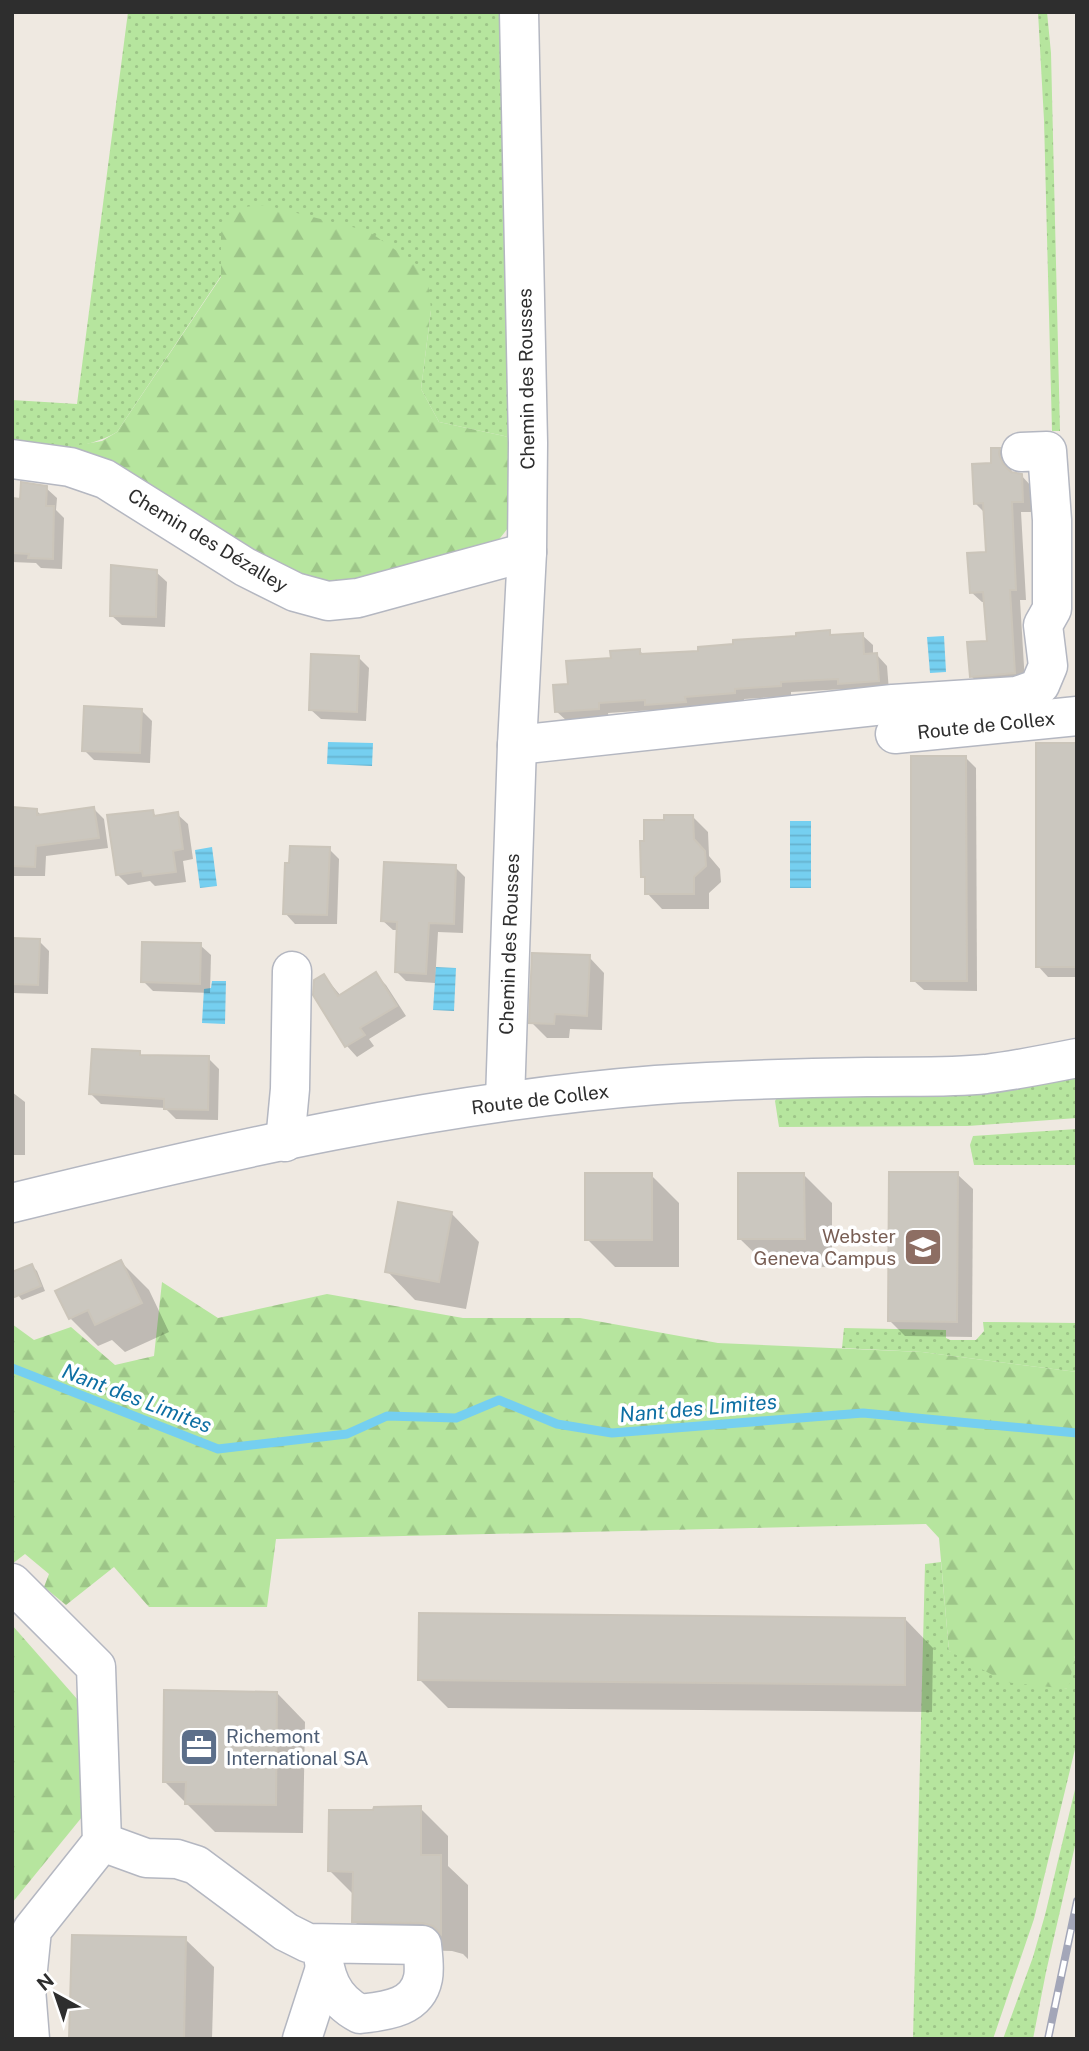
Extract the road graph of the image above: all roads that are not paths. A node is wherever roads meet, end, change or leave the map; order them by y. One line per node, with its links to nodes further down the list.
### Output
1 (519, 12): 4 (street, Chemin des Rousses)
2 (1020, 452): 7 (street)
3 (12, 459): 4 (street, Chemin des Dézalley)
4 (527, 552): 7 (street, Chemin des Rousses)
5 (1077, 716): 6 (street, Route de Collex)
6 (895, 733)
7 (517, 745): 10 (street, Chemin des Rousses)
8 (292, 971): 11 (street)
9 (1077, 1058): 10 (street, Route de Collex)
10 (505, 1100): 11 (street, Route de Collex)
11 (285, 1142): 12 (street, Route de Collex)
12 (12, 1203)
13 (12, 1583): 14 (street)
14 (102, 1842): 15 (street); 18 (street)
15 (323, 1958): 16 (street); 16 (street); 17 (street)
16 (360, 2014): 17 (street)
17 (304, 2035)
18 (30, 2039)

